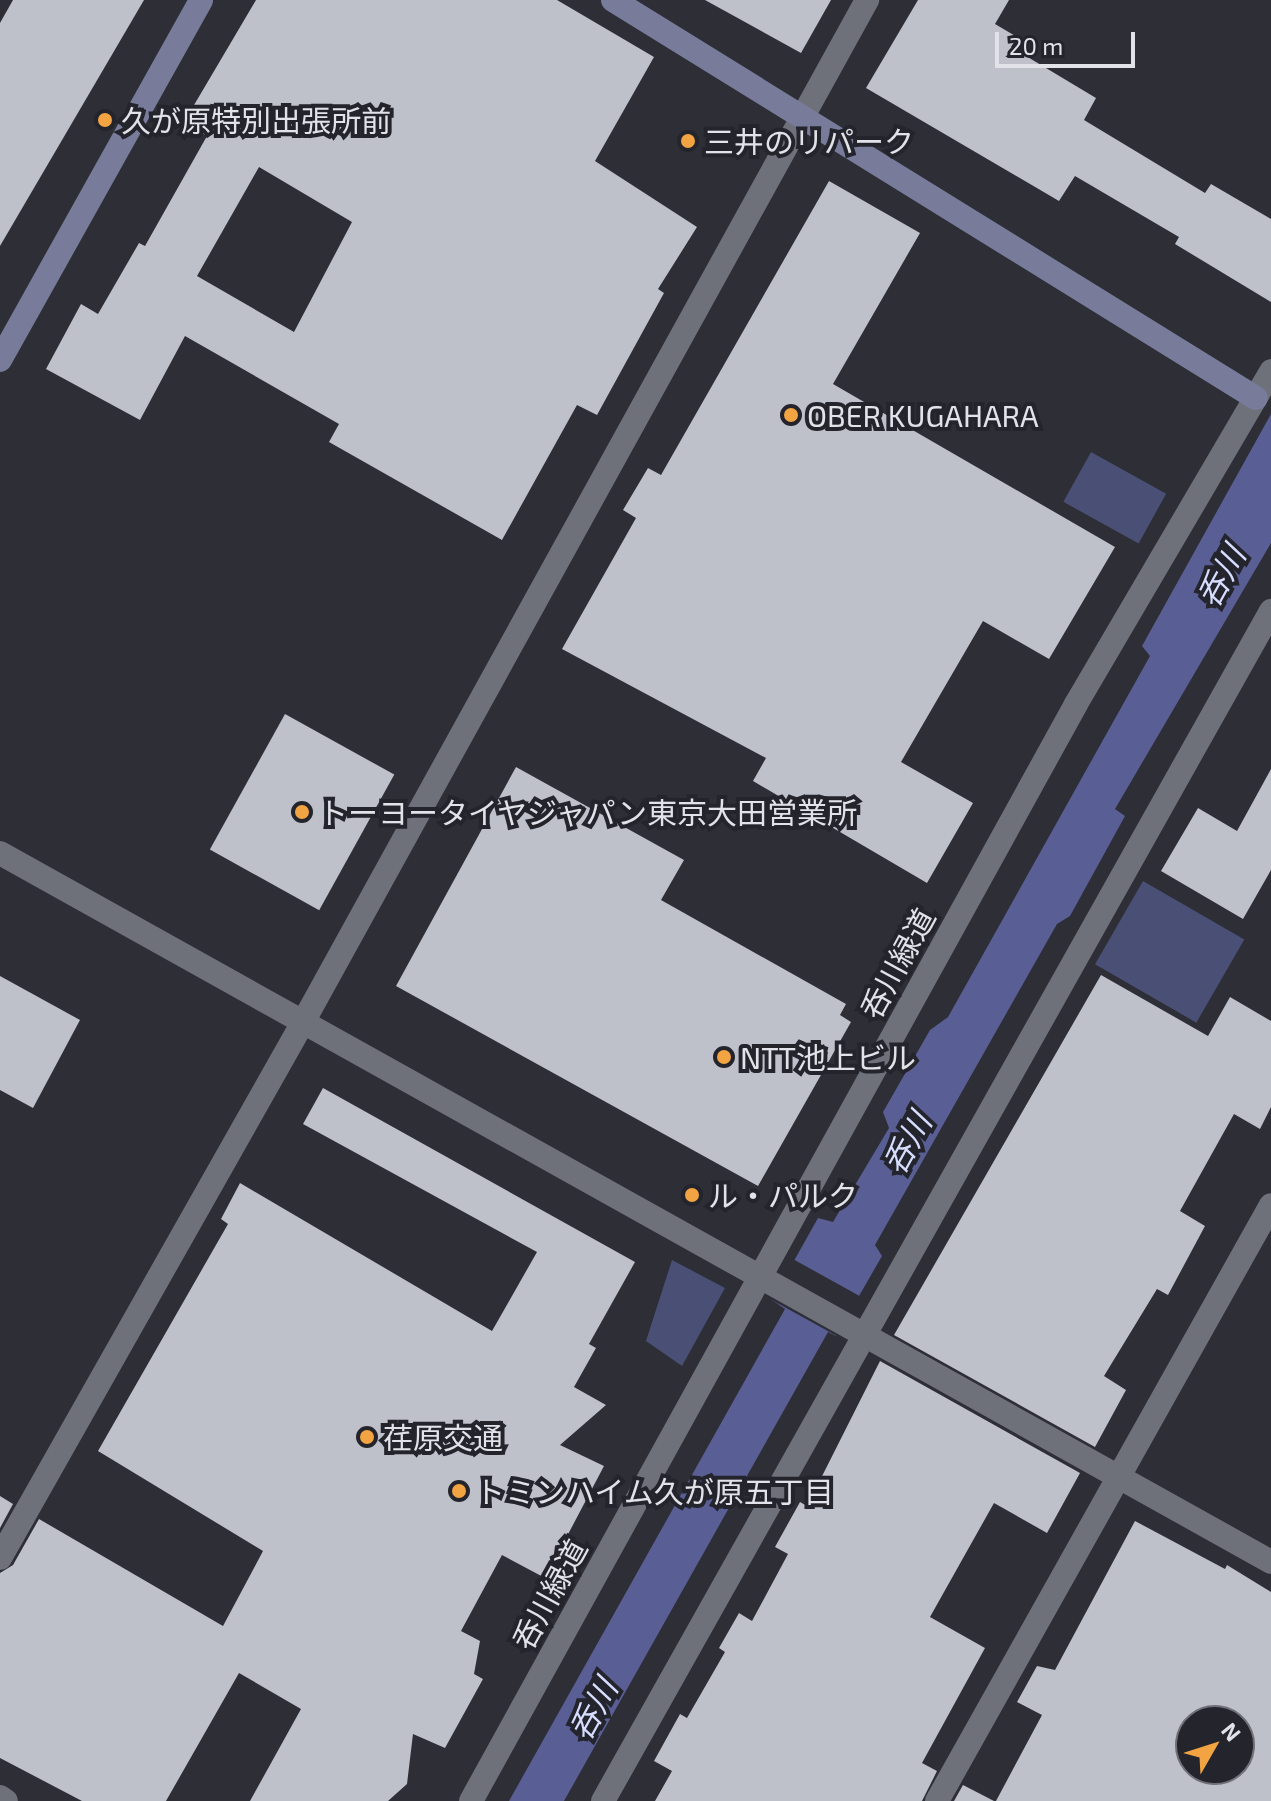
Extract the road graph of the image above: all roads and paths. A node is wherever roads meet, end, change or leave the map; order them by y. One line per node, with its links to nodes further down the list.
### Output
1 (201, 0): 5 (street)
2 (613, 0): 4 (street)
3 (867, 0): 4 (street)
4 (801, 117): 7 (street); 10 (street)
5 (0, 360)
6 (1271, 371): 7 (street, 呑川緑道)
7 (1265, 405): 12 (street, 呑川緑道)
8 (1271, 611): 13 (street)
9 (0, 853): 10 (street)
10 (302, 1024): 12 (street); 15 (street)
11 (1271, 1205): 14 (street)
12 (769, 1280): 13 (street); 19 (street, 呑川緑道)
13 (860, 1330): 14 (street); 20 (street)
14 (1120, 1476): 16 (street); 21 (street)
15 (0, 1558)
16 (1271, 1562)
17 (0, 1797): 18 (street)
18 (6, 1801)
19 (471, 1801)
20 (603, 1801)
21 (937, 1801)

